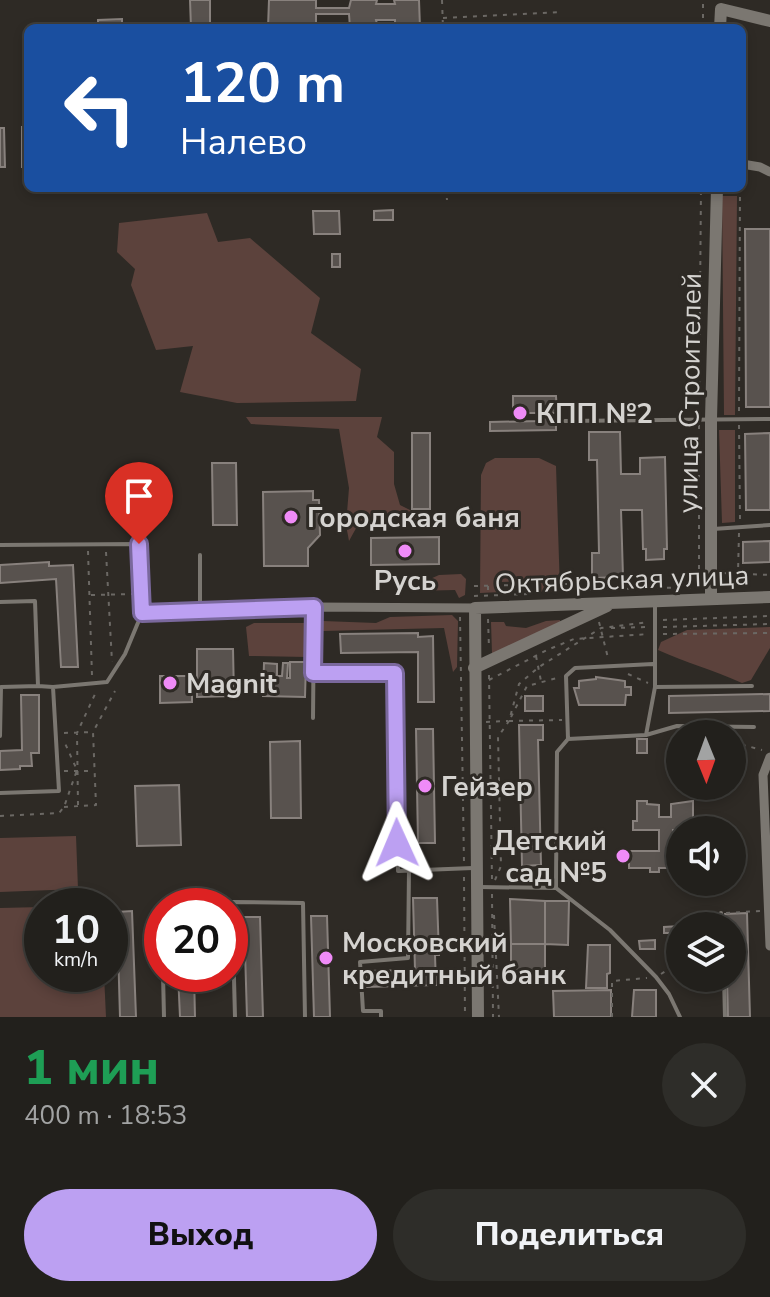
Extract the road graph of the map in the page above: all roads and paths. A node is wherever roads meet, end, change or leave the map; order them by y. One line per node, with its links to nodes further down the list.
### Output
1 (442, 0): 5 (path)
2 (703, 0): 8 (path)
3 (721, 5): 6 (street)
4 (562, 12): 5 (path)
5 (443, 18): 7 (path)
6 (770, 21)
7 (443, 24)
8 (703, 24)
9 (746, 165): 10 (street)
10 (770, 172)
11 (446, 192): 15 (path)
12 (701, 192): 16 (path)
13 (717, 192): 16 (street, улица Строителей)
14 (740, 192): 18 (path)
15 (447, 200)
16 (705, 419): 18 (lane); 19 (lane); 22 (street, улица Строителей); 27 (path)
17 (770, 419): 18 (lane)
18 (739, 420): 21 (path)
19 (565, 421)
20 (770, 525): 21 (lane)
21 (740, 527): 22 (lane); 28 (path)
22 (711, 529): 27 (street, улица Строителей)
23 (88, 544): 24 (lane); 25 (lane); 37 (path)
24 (105, 544): 34 (lane); 36 (path)
25 (0, 545)
26 (200, 555): 48 (lane)
27 (704, 573): 28 (path); 33 (path); 40 (street, улица Строителей)
28 (738, 573): 29 (path); 39 (path)
29 (770, 575)
30 (567, 584): 32 (path)
31 (474, 586): 32 (path)
32 (488, 586): 43 (path)
33 (567, 590)
34 (139, 594): 36 (path); 50 (lane)
35 (535, 594): 43 (path)
36 (108, 595): 37 (path); 64 (path)
37 (90, 596): 69 (path)
38 (770, 597): 39 (street, Октябрьская улица)
39 (743, 598): 40 (street, Октябрьская улица)
40 (711, 599): 41 (street, Октябрьская улица)
41 (655, 601): 44 (street, Октябрьская улица); 53 (lane)
42 (0, 602): 68 (lane)
43 (481, 602): 45 (street, Октябрьская улица); 47 (street); 59 (path); 62 (street)
44 (614, 603): 45 (street, Октябрьская улица); 49 (street)
45 (567, 606): 52 (street)
46 (314, 607): 47 (street); 48 (street); 63 (lane)
47 (460, 608): 98 (path)
48 (200, 610): 50 (street)
49 (597, 611): 52 (street); 54 (path)
50 (142, 613): 64 (lane)
51 (770, 624): 53 (path)
52 (569, 626): 59 (street)
53 (654, 627): 54 (path); 56 (lane)
54 (601, 628): 57 (path)
55 (770, 633): 56 (path)
56 (655, 634): 57 (path); 60 (lane)
57 (602, 635): 58 (path); 61 (path)
58 (536, 655): 66 (path); 67 (path)
59 (489, 662): 62 (street); 66 (path)
60 (653, 664): 61 (lane); 72 (lane)
61 (616, 667): 65 (lane); 72 (path)
62 (474, 668): 79 (street)
63 (313, 673): 75 (lane); 99 (lane)
64 (113, 675): 69 (lane)
65 (566, 676): 67 (path); 76 (lane)
66 (489, 680): 78 (path)
67 (541, 681): 77 (path)
68 (38, 686): 71 (lane); 85 (lane)
69 (93, 686): 71 (lane)
70 (752, 686): 72 (lane)
71 (53, 687): 93 (lane)
72 (655, 687): 84 (lane)
73 (115, 691): 81 (path)
74 (96, 692): 83 (path)
75 (313, 718)
76 (567, 719): 77 (path); 86 (lane)
77 (509, 721): 78 (path)
78 (491, 722): 79 (path); 101 (path)
79 (475, 723): 98 (street)
80 (754, 727): 84 (lane)
81 (93, 732): 83 (path); 92 (path)
82 (60, 733): 83 (path); 87 (path); 90 (path)
83 (77, 733): 90 (path)
84 (646, 735): 86 (lane)
85 (0, 736)
86 (568, 739): 102 (lane)
87 (61, 746)
88 (746, 747): 89 (path)
89 (770, 755): 103 (street)
90 (77, 770): 91 (path); 92 (path); 95 (path); 96 (path)
91 (62, 771)
92 (95, 771): 95 (path)
93 (0, 793)
94 (64, 795): 96 (path)
95 (78, 806): 96 (path)
96 (64, 807): 97 (path)
97 (0, 816)
98 (469, 868): 99 (lane); 100 (street); 114 (path)
99 (409, 870): 113 (lane)
100 (475, 887): 101 (lane); 115 (street)
101 (492, 887): 102 (lane); 116 (path)
102 (556, 888): 107 (lane)
103 (769, 911): 104 (path); 105 (street)
104 (745, 912)
105 (770, 946)
106 (666, 971): 107 (path)
107 (656, 977): 117 (path); 118 (lane)
108 (163, 992): 110 (lane)
109 (724, 992): 119 (lane)
110 (164, 1017)
111 (235, 1017): 112 (lane)
112 (305, 1017)
113 (381, 1017)
114 (465, 1017)
115 (478, 1017)
116 (499, 1017)
117 (612, 1017)
118 (680, 1017)
119 (725, 1017)

